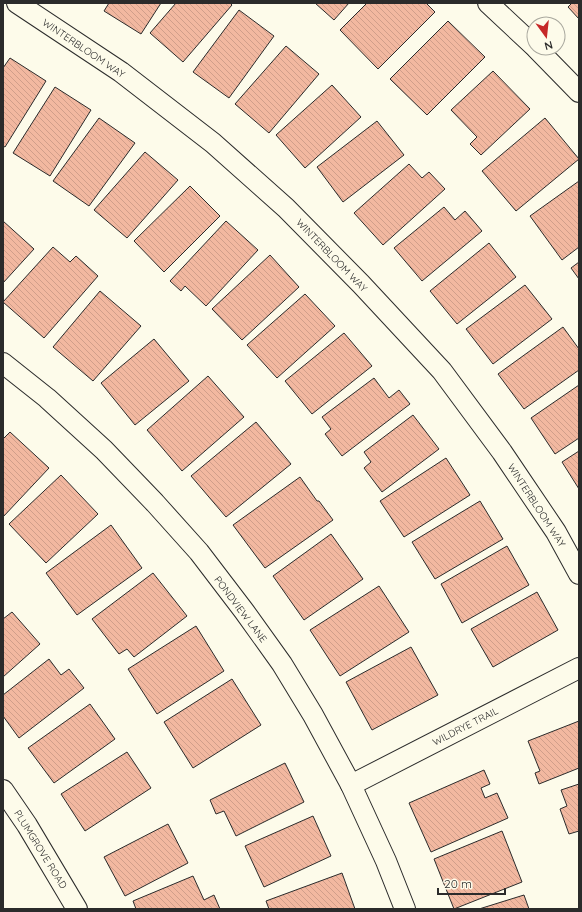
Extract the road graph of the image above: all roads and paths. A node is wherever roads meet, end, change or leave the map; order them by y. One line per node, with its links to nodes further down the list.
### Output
1 (17, 3): 7 (street, WINTERBLOOM WAY)
2 (488, 3): 3 (street)
3 (526, 39)
4 (544, 56): 5 (street)
5 (579, 92)
6 (3, 363): 9 (street, PONDVIEW LANE)
7 (579, 574)
8 (579, 668): 9 (street, WILDRYE TRAIL)
9 (351, 785): 12 (street, PONDVIEW LANE)
10 (3, 790): 11 (street, PLUMGROVE ROAD)
11 (77, 909)
12 (405, 909)

